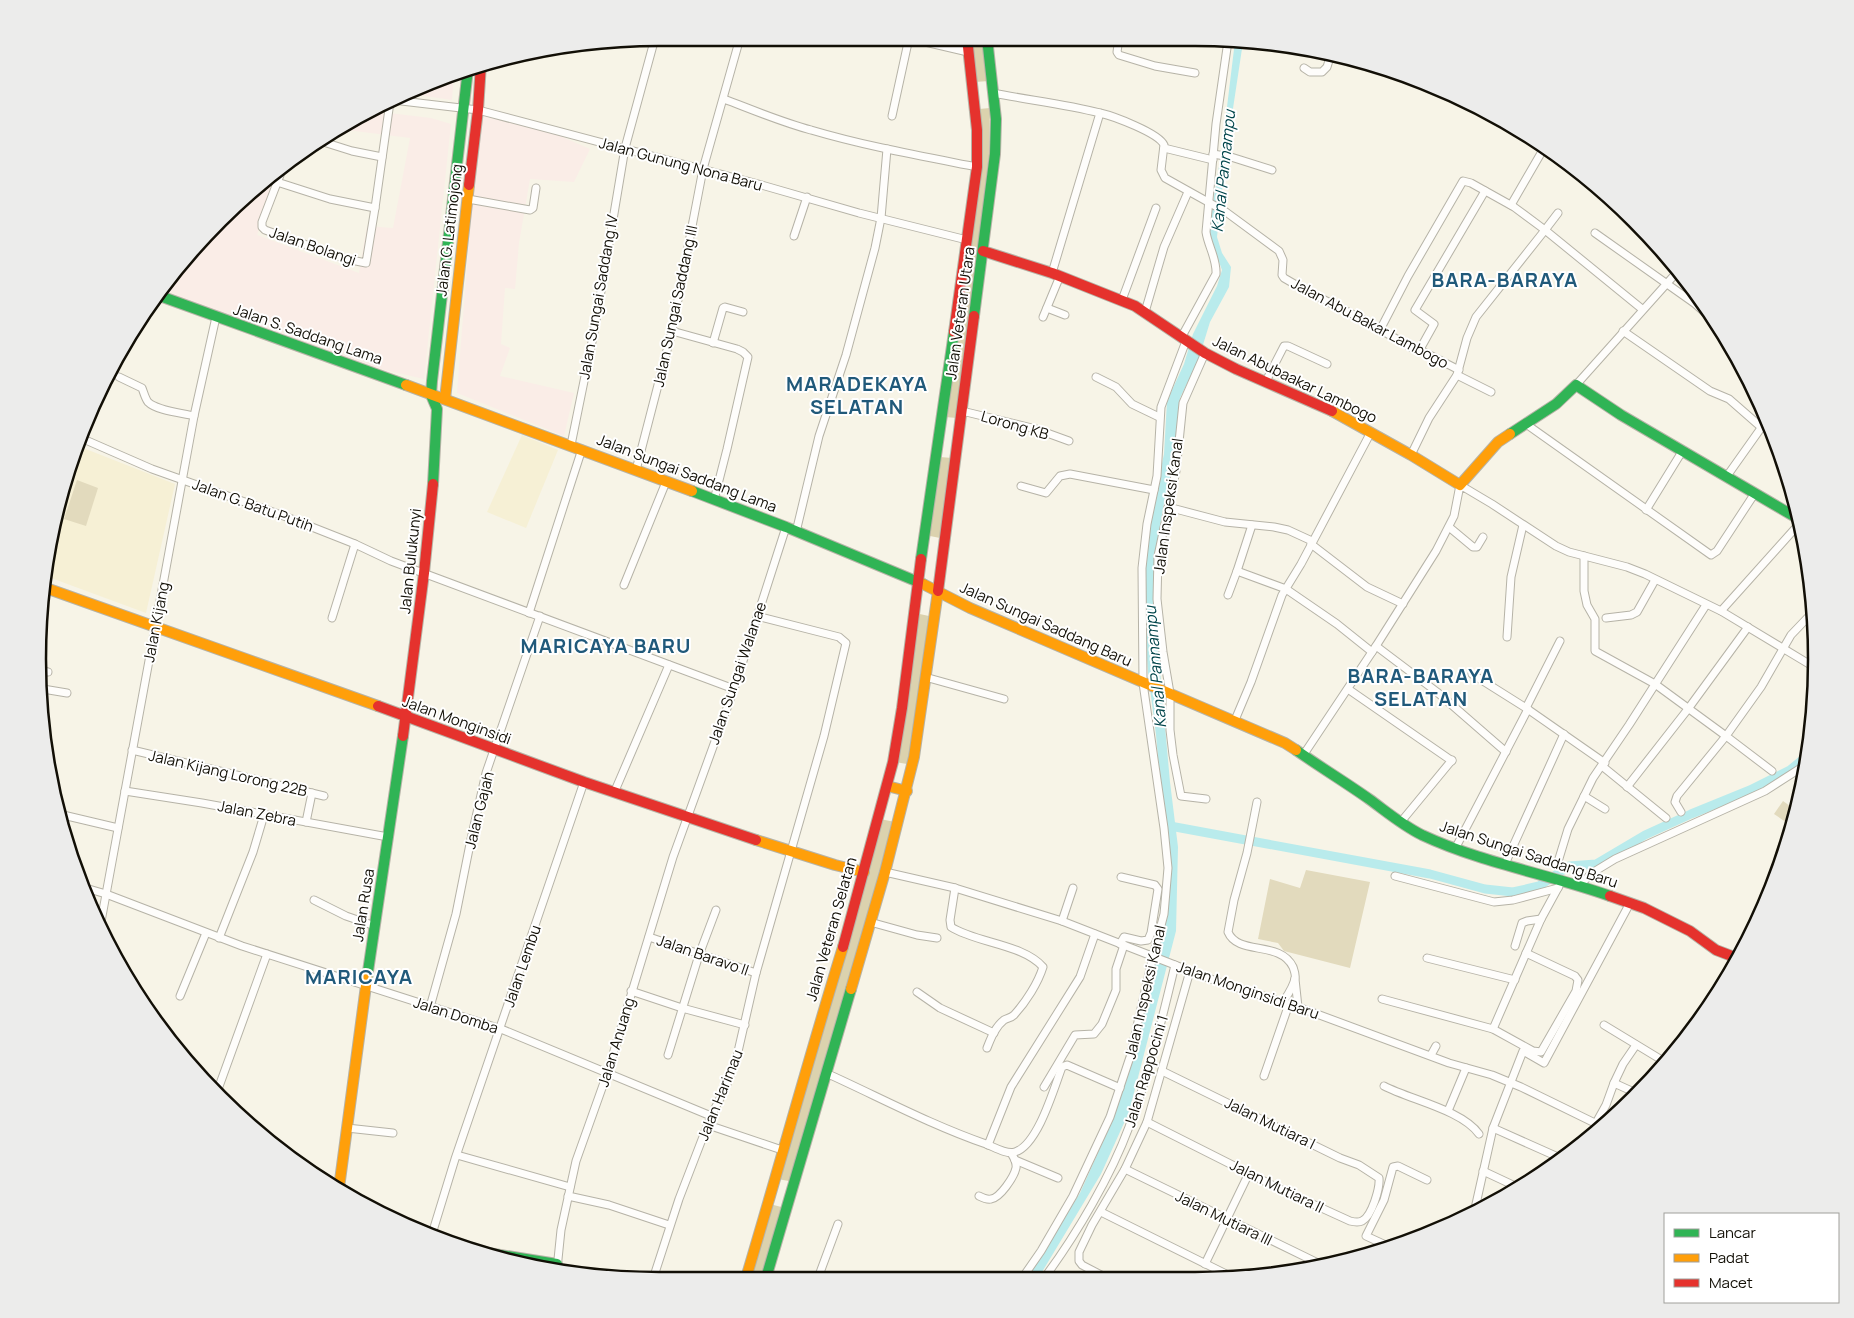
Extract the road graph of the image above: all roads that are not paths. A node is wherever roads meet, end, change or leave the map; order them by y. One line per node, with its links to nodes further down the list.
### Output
1 (653, 46): 24 (street, Jalan Sungai Saddang IV)
2 (738, 46): 16 (street, Jalan Sungai Saddang III)
3 (907, 46): 22 (street)
4 (943, 46): 9 (street)
5 (968, 46): 9 (main road, Jalan Veteran Utara)
6 (988, 46): 15 (main road, Jalan Veteran Utara)
7 (1118, 46): 13 (street)
8 (1227, 48): 28 (street)
9 (968, 52): 30 (main road, Jalan Veteran Utara)
10 (1329, 61): 11 (street)
11 (1304, 68)
12 (480, 73): 20 (main road, Jalan G. Latimojong)
13 (1195, 73)
14 (467, 77): 19 (main road)
15 (993, 93): 21 (street); 49 (main road, Jalan Veteran Utara)
16 (724, 100): 26 (street); 31 (street, Jalan Sungai Saddang III)
17 (404, 102): 19 (street, Jalan Gunung Nona Baru)
18 (390, 108): 29 (street)
19 (464, 108): 20 (street, Jalan Gunung Nona Baru); 77 (main road)
20 (478, 110): 24 (street, Jalan Gunung Nona Baru); 38 (main road, Jalan G. Latimojong)
21 (1100, 113): 25 (street); 50 (street)
22 (892, 116)
23 (329, 144): 29 (street)
24 (625, 148): 31 (street, Jalan Gunung Nona Baru); 90 (street, Jalan Sungai Saddang IV)
25 (1164, 148): 28 (street); 36 (street)
26 (887, 149): 30 (street); 44 (street, Jalan Sungai Walanae)
27 (1541, 154): 40 (street)
28 (1215, 156): 32 (street); 39 (street)
29 (382, 157): 41 (street)
30 (977, 167): 48 (main road, Jalan Veteran Utara)
31 (703, 169): 37 (street, Jalan Gunung Nona Baru); 64 (street, Jalan Sungai Saddang III)
32 (1272, 170)
33 (277, 182): 41 (street); 41 (street, Jalan Bolangi)
34 (536, 188): 38 (street)
35 (1485, 191): 40 (street); 63 (street); 68 (street)
36 (1188, 192): 39 (street); 59 (street)
37 (807, 197): 44 (street, Jalan Gunung Nona Baru); 47 (street)
38 (468, 199): 78 (main road, Jalan G. Latimojong)
39 (1210, 203): 63 (street, Jalan Abu Bakar Lambogo); 66 (street)
40 (1511, 205): 45 (street)
41 (376, 208)
42 (1156, 208): 54 (street)
43 (1558, 213): 45 (street)
44 (880, 218): 48 (street, Jalan Gunung Nona Baru); 111 (street, Jalan Sungai Walanae)
45 (1545, 230): 57 (street); 71 (street)
46 (1595, 233): 52 (street)
47 (794, 236)
48 (968, 240): 84 (main road, Jalan Veteran Utara)
49 (983, 251): 50 (main road, Jalan Abubaakar Lambogo); 80 (main road, Jalan Veteran Utara)
50 (1056, 274): 54 (main road, Jalan Abubaakar Lambogo); 56 (street)
51 (1673, 276): 52 (street)
52 (1666, 284): 55 (street); 57 (street)
53 (165, 298): 61 (main road, Jalan S. Saddang Lama)
54 (1122, 300): 59 (main road, Jalan Abubaakar Lambogo)
55 (1692, 302)
56 (1047, 308): 60 (street); 62 (street)
57 (1642, 309): 65 (street)
58 (743, 312): 67 (street)
59 (1145, 312): 66 (main road, Jalan Abubaakar Lambogo)
60 (1065, 315)
61 (216, 317): 77 (main road, Jalan S. Saddang Lama); 81 (street, Jalan Kijang)
62 (1043, 317)
63 (1380, 330): 68 (street, Jalan Abu Bakar Lambogo)
64 (672, 331): 67 (street); 96 (street, Jalan Sungai Saddang III)
65 (1623, 331): 75 (street); 85 (street)
66 (1186, 341): 69 (main road, Jalan Abubaakar Lambogo); 82 (street, Jalan Inspeksi Kanal)
67 (713, 342): 104 (street)
68 (1420, 351): 71 (street, Jalan Abu Bakar Lambogo)
69 (1203, 352): 74 (main road, Jalan Abubaakar Lambogo); 105 (street, Jalan Inspeksi Kanal)
70 (1327, 364): 74 (street)
71 (1458, 372): 76 (street, Jalan Abu Bakar Lambogo); 95 (street)
72 (119, 376): 81 (street)
73 (1096, 378): 82 (street)
74 (1266, 381): 87 (main road, Jalan Abubaakar Lambogo)
75 (1576, 385): 83 (main road); 94 (main road)
76 (1491, 392)
77 (431, 395): 78 (main road, Jalan S. Saddang Lama); 79 (main road, Jalan Bulukunyi)
78 (445, 399): 79 (main road); 90 (main road, Jalan Sungai Saddang Lama)
79 (437, 409): 118 (main road, Jalan Bulukunyi)
80 (962, 411): 86 (main road, Jalan Veteran Utara); 89 (street, Lorong KB)
81 (194, 416): 98 (street, Jalan Kijang)
82 (1160, 418): 102 (street, Jalan Inspeksi Kanal)
83 (1526, 424): 100 (main road); 106 (street)
84 (941, 427): 86 (main road); 91 (main road, Jalan Veteran Utara)
85 (1761, 428): 97 (street)
86 (960, 429): 92 (main road, Jalan Veteran Utara)
87 (1371, 432): 95 (main road, Jalan Abubaakar Lambogo); 114 (street)
88 (87, 441): 98 (street, Jalan G. Batu Putih)
89 (1069, 441)
90 (571, 445): 93 (main road, Jalan Sungai Saddang Lama)
91 (939, 445): 92 (main road); 120 (main road, Jalan Veteran Utara)
92 (957, 447): 124 (main road, Jalan Veteran Utara)
93 (582, 449): 96 (main road, Jalan Sungai Saddang Lama); 129 (street)
94 (1683, 450): 97 (main road); 106 (street)
95 (1411, 455): 100 (main road, Jalan Abubaakar Lambogo)
96 (636, 470): 99 (main road, Jalan Sungai Saddang Lama)
97 (1727, 476): 103 (main road)
98 (183, 480): 115 (street, Jalan G. Batu Putih); 135 (street, Jalan Kijang)
99 (666, 482): 104 (main road, Jalan Sungai Saddang Lama); 121 (street)
100 (1460, 485): 108 (street); 110 (street)
101 (1021, 486): 102 (street)
102 (1154, 490): 145 (street, Jalan Inspeksi Kanal)
103 (1755, 493): 106 (street); 107 (main road)
104 (714, 500): 111 (main road, Jalan Sungai Saddang Lama)
105 (1168, 507): 109 (street); 150 (street, Jalan Inspeksi Kanal)
106 (1646, 510)
107 (1790, 514)
108 (1523, 524): 116 (street); 137 (street)
109 (1252, 525): 114 (street); 117 (street)
110 (1450, 527): 113 (street); 126 (street)
111 (791, 530): 120 (main road, Jalan Sungai Saddang Lama); 131 (street, Jalan Sungai Walanae)
112 (1794, 530): 128 (street)
113 (1483, 537)
114 (1312, 542): 122 (street); 126 (street)
115 (355, 544): 118 (street, Jalan G. Batu Putih); 132 (street)
116 (1584, 556): 119 (street); 146 (street)
117 (1237, 571): 122 (street); 125 (street)
118 (424, 573): 129 (street, Jalan G. Batu Putih); 155 (main road, Jalan Bulukunyi)
119 (1655, 580): 127 (street); 133 (street)
120 (916, 581): 124 (main road, Jalan Sungai Saddang Baru); 167 (main road, Jalan Veteran Selatan)
121 (624, 586)
122 (1286, 588): 140 (street); 156 (street)
123 (50, 589): 135 (main road, Jalan Monginsidi)
124 (936, 592): 144 (main road); 145 (main road, Jalan Sungai Saddang Baru)
125 (1228, 595)
126 (1403, 604): 140 (street)
127 (1706, 605): 128 (street); 146 (street)
128 (1720, 612): 136 (street)
129 (529, 613): 130 (street, Jalan G. Batu Putih)
130 (540, 616): 142 (street, Jalan G. Batu Putih); 160 (street, Jalan Gajah)
131 (756, 616): 147 (street, Jalan Sungai Walanae); 188 (street, Jalan Harimau)
132 (332, 618)
133 (1606, 618)
134 (1806, 619): 139 (street)
135 (156, 626): 155 (main road, Jalan Monginsidi); 159 (street, Jalan Kijang)
136 (1748, 627): 139 (street); 154 (street)
137 (1507, 637)
138 (1560, 641): 153 (street)
139 (1783, 647): 141 (street); 158 (street)
140 (1374, 649): 149 (street); 161 (street)
141 (1808, 663)
142 (670, 665): 147 (street, Jalan G. Batu Putih); 171 (street)
143 (1472, 674): 153 (street)
144 (925, 677): 152 (street); 169 (main road)
145 (1145, 684): 150 (main road, Jalan Sungai Saddang Baru); 220 (street, Jalan Inspeksi Kanal)
146 (1655, 684): 154 (street); 163 (street)
147 (734, 688): 181 (street, Jalan Sungai Walanae)
148 (48, 690): 151 (street)
149 (1348, 690): 162 (street); 184 (street)
150 (1168, 692): 156 (main road, Jalan Sungai Saddang Baru); 175 (street, Jalan Inspeksi Kanal)
151 (67, 693)
152 (1004, 699)
153 (1527, 708): 157 (street); 161 (street)
154 (1688, 709): 158 (street); 168 (street)
155 (406, 716): 160 (main road, Jalan Monginsidi); 186 (main road, Jalan Rusa)
156 (1235, 720): 162 (main road, Jalan Sungai Saddang Baru)
157 (1564, 734): 163 (street); 189 (street)
158 (1728, 734): 165 (street); 178 (street)
159 (132, 750): 170 (street, Jalan Kijang); 172 (street, Jalan Kijang Lorong 22B)
160 (495, 750): 166 (main road, Jalan Monginsidi); 233 (street, Jalan Gajah)
161 (1506, 752): 187 (street)
162 (1304, 754): 184 (main road, Jalan Sungai Saddang Baru)
163 (1603, 764): 168 (street); 174 (street)
164 (1798, 770): 196 (street)
165 (1772, 771)
166 (584, 782): 171 (main road, Jalan Monginsidi); 238 (street, Jalan Lembu)
167 (887, 786): 169 (main road); 191 (main road, Jalan Veteran Selatan)
168 (1627, 786): 182 (street)
169 (907, 791): 192 (main road)
170 (125, 792): 179 (street, Jalan Zebra); 185 (street, Jalan Kijang)
171 (614, 792): 181 (main road, Jalan Monginsidi)
172 (312, 793): 173 (street, Jalan Kijang Lorong 22B); 183 (street)
173 (324, 796)
174 (1584, 796): 177 (street); 190 (street)
175 (1206, 799)
176 (1257, 802): 225 (street)
177 (1606, 809)
178 (1681, 812)
179 (264, 815): 183 (street, Jalan Zebra); 212 (street)
180 (66, 816): 185 (street)
181 (687, 818): 188 (main road, Jalan Monginsidi); 211 (street, Jalan Anuang)
182 (1666, 818)
183 (306, 822): 186 (street, Jalan Zebra)
184 (1400, 823): 187 (main road, Jalan Sungai Saddang Baru)
185 (118, 828): 200 (street, Jalan Kijang)
186 (388, 837): 208 (main road, Jalan Rusa)
187 (1455, 849): 189 (main road, Jalan Sungai Saddang Baru)
188 (792, 850): 191 (main road, Jalan Monginsidi); 224 (street, Jalan Harimau)
189 (1505, 864): 195 (main road, Jalan Sungai Saddang Baru)
190 (1557, 865)
191 (864, 872): 270 (main road, Jalan Veteran Selatan)
192 (885, 872): 197 (street, Jalan Monginsidi Baru); 207 (main road)
193 (1121, 876): 214 (street)
194 (1395, 876): 195 (street)
195 (1558, 883): 196 (main road, Jalan Sungai Saddang Baru); 205 (street)
196 (1580, 885): 202 (main road, Jalan Sungai Saddang Baru)
197 (955, 888): 206 (street, Jalan Monginsidi Baru); 240 (street)
198 (1073, 888): 206 (street)
199 (92, 890): 200 (street, Jalan Domba)
200 (106, 894): 204 (street, Jalan Kijang); 209 (street, Jalan Domba)
201 (314, 900): 208 (street)
202 (1630, 903): 219 (main road, Jalan Sungai Saddang Baru); 252 (street)
203 (716, 910): 218 (street)
204 (102, 914)
205 (1541, 919): 215 (street); 216 (street)
206 (1062, 921): 210 (street, Jalan Monginsidi Baru)
207 (870, 922): 213 (street); 249 (main road)
208 (375, 926): 227 (main road, Jalan Rusa)
209 (206, 933): 212 (street, Jalan Domba); 230 (street)
210 (1095, 934): 214 (street, Jalan Monginsidi Baru); 269 (street)
211 (649, 937): 218 (street, Jalan Baravo II); 228 (street, Jalan Anuang)
212 (219, 938): 217 (street, Jalan Domba)
213 (937, 938)
214 (1122, 945): 220 (street, Jalan Monginsidi Baru); 256 (street)
215 (1515, 946)
216 (1526, 953): 226 (street); 239 (street)
217 (266, 954): 227 (street, Jalan Domba); 254 (street)
218 (699, 955): 224 (street, Jalan Baravo II); 235 (street)
219 (1731, 956)
220 (1154, 957): 222 (street, Jalan Monginsidi Baru); 257 (street, Jalan Inspeksi Kanal)
221 (1427, 958): 226 (street)
222 (1174, 965): 223 (street, Jalan Monginsidi Baru); 304 (street, Jalan Rappocini 1)
223 (1190, 971): 232 (street, Jalan Monginsidi Baru); 248 (street)
224 (756, 973): 236 (street, Jalan Harimau)
225 (1295, 979): 232 (street); 234 (street)
226 (1514, 980): 239 (street)
227 (366, 985): 233 (street, Jalan Domba); 265 (main road, Jalan Rusa)
228 (632, 991): 235 (street); 250 (street, Jalan Anuang)
229 (917, 992): 240 (street)
230 (180, 996)
231 (1382, 999): 239 (street)
232 (1286, 1003): 234 (street, Jalan Monginsidi Baru); 251 (street)
233 (430, 1007): 238 (street, Jalan Domba)
234 (1298, 1007): 245 (street, Jalan Monginsidi Baru)
235 (682, 1008): 236 (street); 244 (street)
236 (745, 1024): 260 (street, Jalan Harimau)
237 (1604, 1025): 241 (street)
238 (501, 1029): 250 (street, Jalan Domba); 271 (street, Jalan Lembu)
239 (1494, 1029)
240 (994, 1033): 243 (street)
241 (1636, 1045): 246 (street); 253 (street)
242 (1436, 1046): 245 (street)
243 (987, 1048)
244 (668, 1055)
245 (1430, 1055): 247 (street, Jalan Monginsidi Baru)
246 (1659, 1059)
247 (1466, 1068): 252 (street, Jalan Monginsidi Baru); 259 (street)
248 (1162, 1071): 261 (street); 277 (street, Jalan Mutiara I)
249 (826, 1073): 269 (street); 284 (main road)
250 (607, 1074): 260 (street, Jalan Domba); 283 (street, Jalan Anuang)
251 (1264, 1076)
252 (1510, 1082): 263 (street, Jalan Monginsidi Baru); 266 (street)
253 (1614, 1083): 258 (street); 262 (street)
254 (219, 1085)
255 (1384, 1086): 259 (street)
256 (1044, 1087)
257 (1120, 1088): 273 (street); 303 (street, Jalan Inspeksi Kanal)
258 (1630, 1090)
259 (1448, 1111): 268 (street)
260 (711, 1116): 264 (street, Jalan Harimau)
261 (1147, 1122): 274 (street); 276 (street, Jalan Mutiara II)
262 (1597, 1122)
263 (1596, 1123)
264 (708, 1125): 270 (street); 292 (street, Jalan Harimau)
265 (347, 1128): 267 (street); 281 (main road, Jalan Rusa)
266 (1493, 1128): 272 (street); 275 (street)
267 (392, 1134)
268 (1479, 1134)
269 (988, 1145): 273 (street)
270 (782, 1150): 279 (main road, Jalan Veteran Selatan)
271 (457, 1155): 283 (street); 293 (street, Jalan Lembu)
272 (1554, 1155)
273 (1013, 1156): 278 (street); 287 (street)
274 (1125, 1169): 289 (street); 290 (street, Jalan Mutiara III)
275 (1483, 1171): 282 (street); 288 (street)
276 (1249, 1173): 277 (street, Jalan Mutiara II); 290 (street)
277 (1376, 1176)
278 (1058, 1178)
279 (775, 1179): 284 (main road); 285 (main road, Jalan Veteran Selatan)
280 (1427, 1180): 294 (street)
281 (340, 1182)
282 (1510, 1184)
283 (570, 1187): 286 (street, Jalan Anuang)
284 (792, 1190): 285 (main road); 301 (main road)
285 (772, 1191): 300 (main road, Jalan Veteran Selatan)
286 (568, 1196): 292 (street); 296 (street, Jalan Anuang)
287 (979, 1196)
288 (1476, 1204)
289 (1101, 1212): 297 (street); 305 (street)
290 (1228, 1218): 295 (street, Jalan Mutiara III); 297 (street)
291 (838, 1224): 302 (street)
292 (669, 1225): 299 (street, Jalan Harimau)
293 (434, 1228)
294 (1381, 1242)
295 (1312, 1260)
296 (557, 1263)
297 (1205, 1264): 298 (street)
298 (1218, 1271)
299 (655, 1272)
300 (748, 1272)
301 (768, 1272)
302 (820, 1272)
303 (1026, 1272)
304 (1048, 1272)
305 (1095, 1272)

